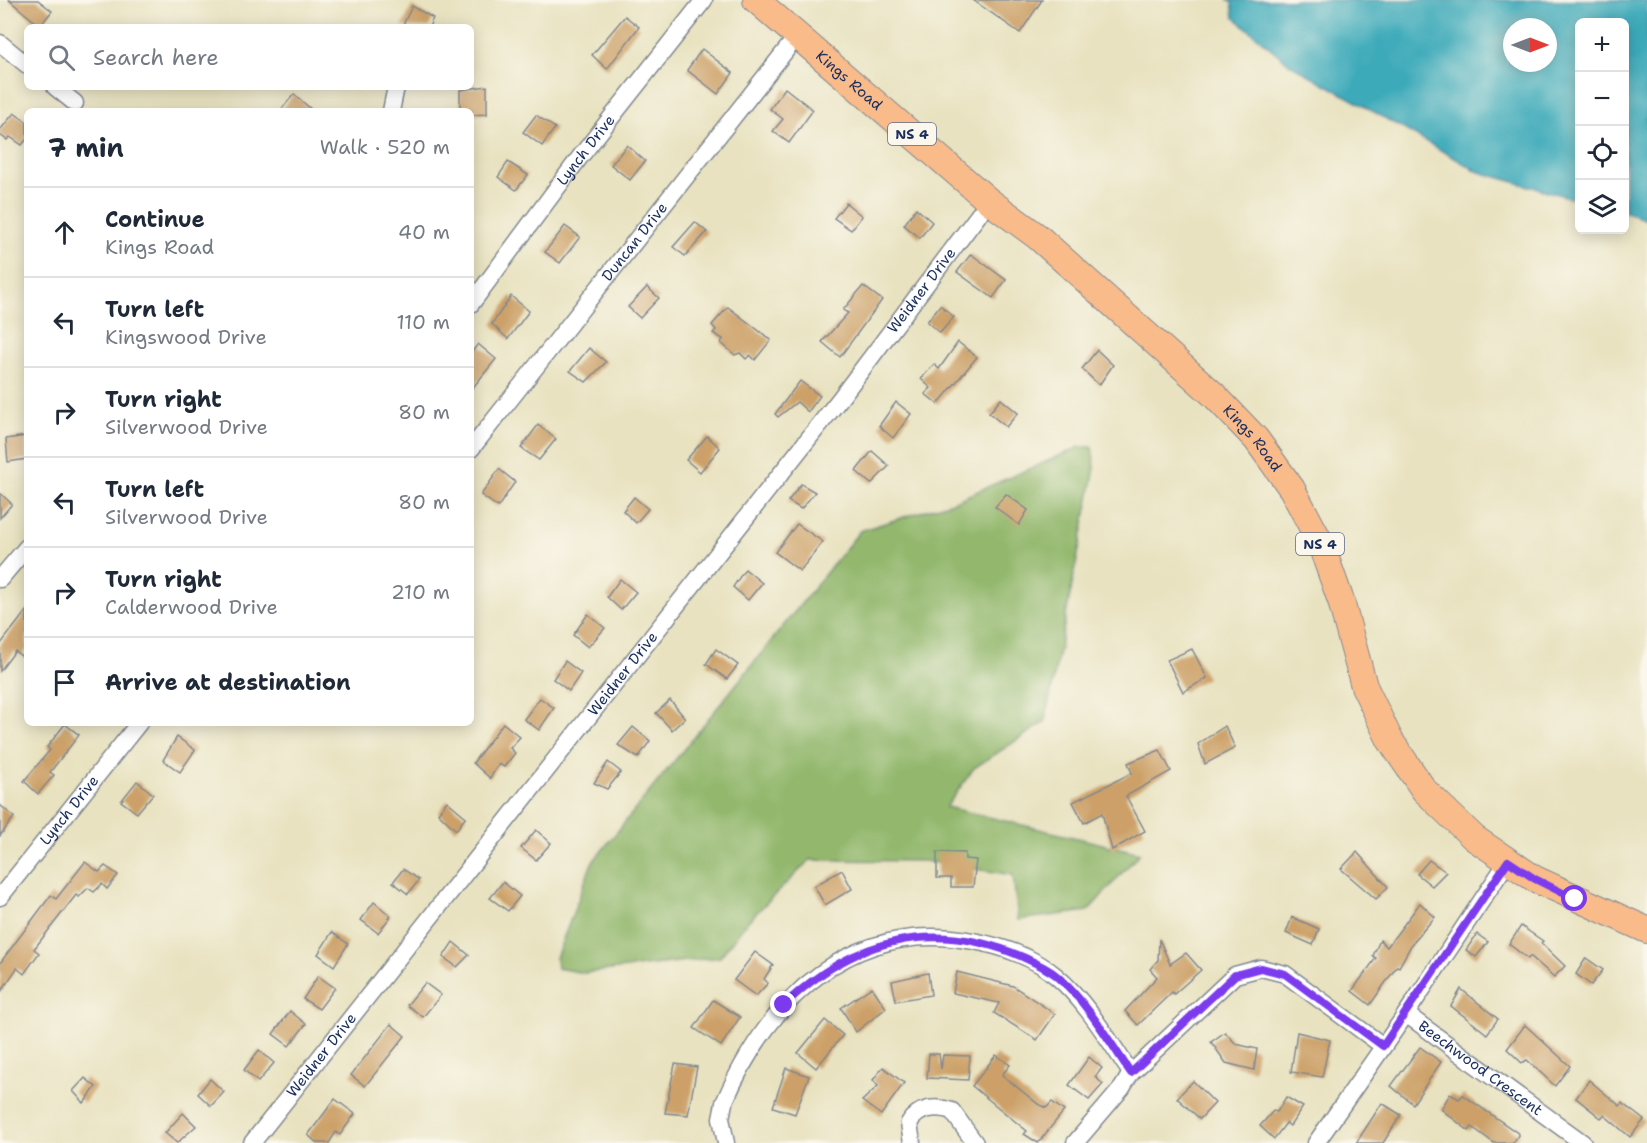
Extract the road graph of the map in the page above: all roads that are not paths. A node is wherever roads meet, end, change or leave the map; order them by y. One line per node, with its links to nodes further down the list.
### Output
1 (704, 0): 11 (street, Lynch Drive)
2 (756, 0): 3 (main road, Kings Road / NS 4)
3 (798, 35): 10 (main road, Kings Road / NS 4); 12 (street, Duncan Drive)
4 (0, 44): 5 (street)
5 (24, 63)
6 (59, 90): 8 (street)
7 (395, 90): 9 (street)
8 (75, 103)
9 (392, 108)
10 (989, 201): 16 (main road, Kings Road / NS 4); 22 (street, Weidner Drive)
11 (474, 300)
12 (474, 445)
13 (24, 551): 14 (street)
14 (0, 579)
15 (137, 726): 17 (street, Lynch Drive)
16 (1508, 861): 18 (main road, Kings Road / NS 4); 19 (street)
17 (0, 897)
18 (1647, 930)
19 (1406, 1014): 20 (street); 28 (street, Beechwood Crescent)
20 (1383, 1046): 21 (street); 27 (street)
21 (1131, 1073): 23 (street); 26 (street)
22 (252, 1143)
23 (726, 1143)
24 (912, 1143): 25 (street)
25 (975, 1143)
26 (1075, 1143)
27 (1316, 1143)
28 (1583, 1143)

